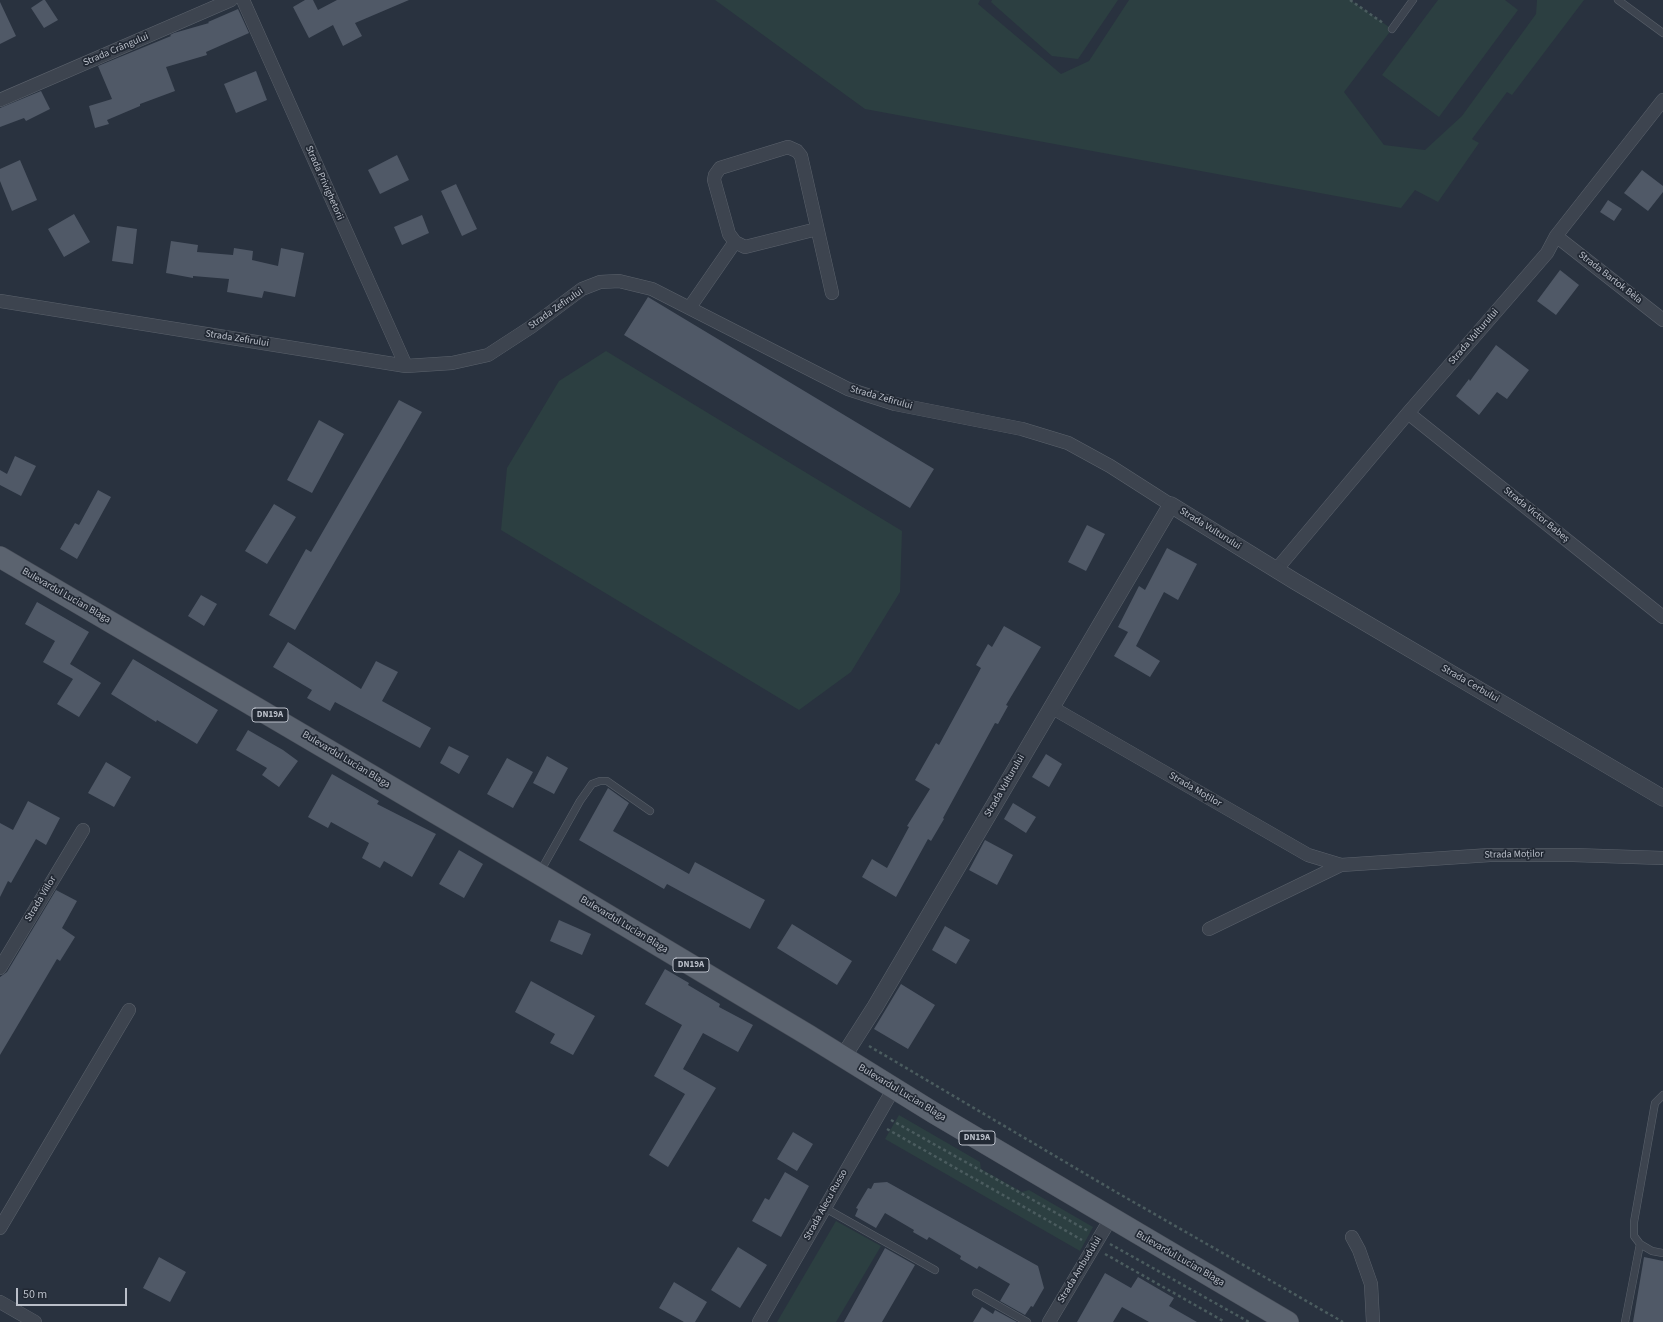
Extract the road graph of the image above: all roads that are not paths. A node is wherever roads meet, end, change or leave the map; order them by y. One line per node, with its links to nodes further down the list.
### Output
1 (231, 0): 7 (street, Strada Crângului)
2 (243, 0): 16 (street, Strada Privighetorii)
3 (1413, 0): 5 (lane)
4 (1618, 0): 6 (lane)
5 (1392, 29)
6 (1663, 33)
7 (0, 100)
8 (1663, 100): 10 (street, Strada Vulturului)
9 (817, 229): 11 (street); 11 (street); 12 (street)
10 (1556, 236): 15 (street, Strada Bartok Bèla); 17 (street, Strada Vulturului)
11 (734, 242): 14 (street)
12 (832, 294)
13 (0, 301): 16 (street, Strada Zefirului)
14 (690, 307): 16 (street, Strada Zefirului); 18 (street, Strada Zefirului)
15 (1663, 320)
16 (406, 366)
17 (1408, 413): 20 (street, Strada Vulturului); 21 (street, Strada Victor Babeș)
18 (1171, 505): 20 (street, Strada Vulturului); 22 (street, Strada Vulturului)
19 (0, 557): 28 (main road, Bulevardul Lucian Blaga / DN19A)
20 (1276, 570): 23 (street, Strada Cerbului)
21 (1663, 617)
22 (1051, 707): 27 (street, Strada Moților); 32 (street, Strada Vulturului)
23 (1663, 798)
24 (650, 811): 28 (lane)
25 (83, 830): 30 (street, Strada Viilor)
26 (1663, 858): 27 (street, Strada Moților)
27 (1341, 865): 29 (street, Strada Moților)
28 (539, 874): 32 (main road, Bulevardul Lucian Blaga / DN19A)
29 (1209, 929)
30 (0, 968)
31 (128, 1010): 37 (street)
32 (844, 1057): 33 (main road, Bulevardul Lucian Blaga / DN19A)
33 (894, 1088): 35 (street, Strada Alecu Russo); 36 (main road, Bulevardul Lucian Blaga / DN19A)
34 (1663, 1095): 39 (lane)
35 (825, 1208): 41 (lane); 46 (street, Strada Alecu Russo)
36 (1111, 1218): 48 (street, Strada Ambudului); 49 (main road, Bulevardul Lucian Blaga / DN19A)
37 (0, 1228)
38 (1352, 1237): 50 (street)
39 (1640, 1244): 40 (lane); 51 (lane)
40 (1663, 1253)
41 (935, 1270)
42 (976, 1293): 47 (lane)
43 (0, 1302): 44 (street)
44 (17, 1317): 45 (street)
45 (35, 1322)
46 (759, 1322)
47 (1028, 1322)
48 (1049, 1322)
49 (1288, 1322)
50 (1373, 1322)
51 (1625, 1322)

